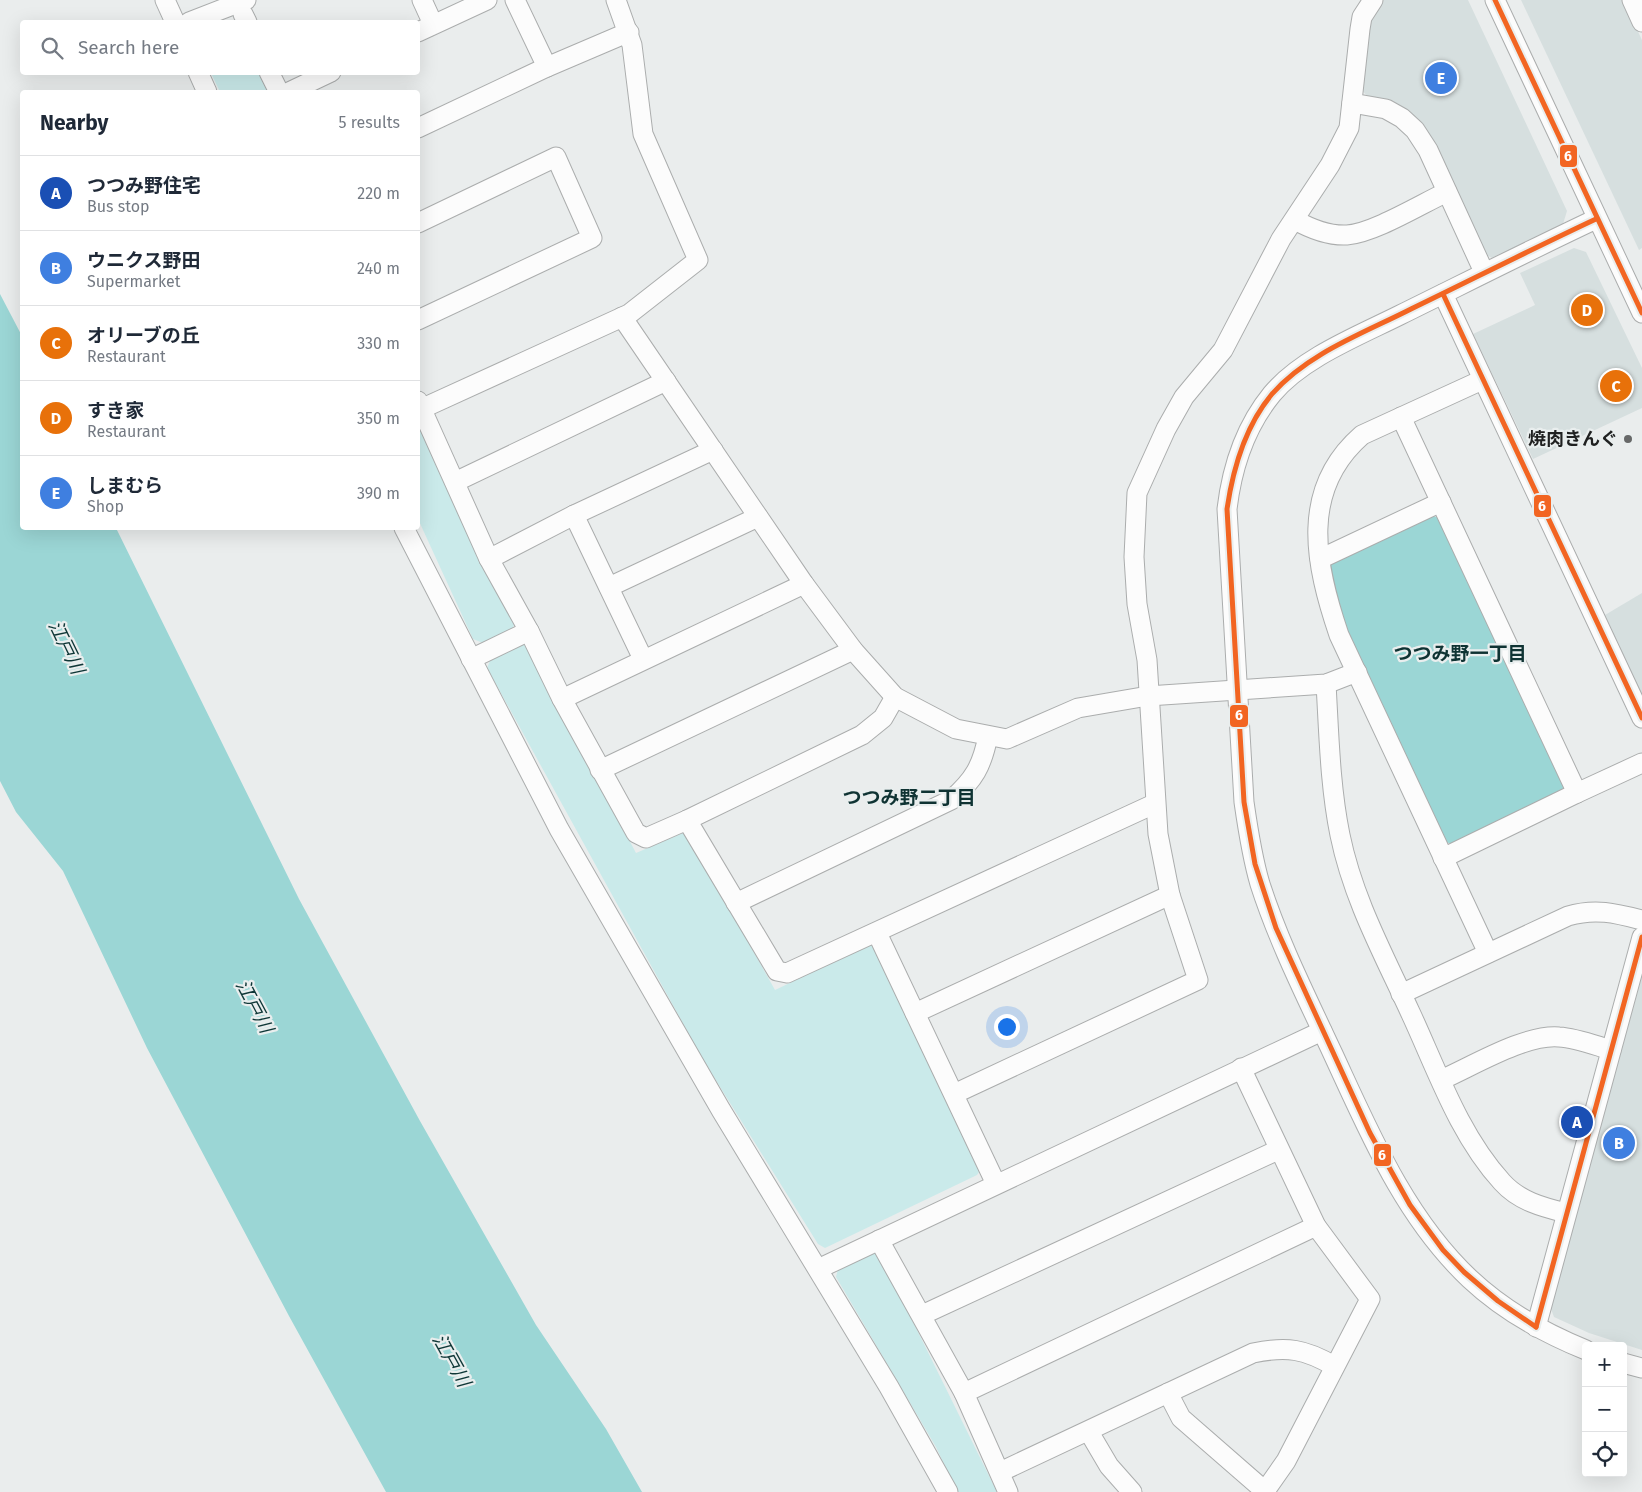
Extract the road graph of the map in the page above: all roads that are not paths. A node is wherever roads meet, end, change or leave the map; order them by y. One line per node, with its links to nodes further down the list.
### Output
1 (165, 0): 10 (street)
2 (422, 0): 13 (street)
3 (487, 0): 13 (street)
4 (515, 0): 15 (street)
5 (616, 0): 14 (street)
6 (1373, 0): 22 (street)
7 (1495, 0): 25 (street)
8 (1632, 0): 12 (street)
9 (245, 12): 11 (street)
10 (174, 20)
11 (200, 20)
12 (1642, 22)
13 (425, 28)
14 (628, 32): 15 (street); 31 (street)
15 (547, 67): 23 (street)
16 (199, 75): 19 (street)
17 (270, 75): 20 (street)
18 (325, 75): 21 (street)
19 (206, 90)
20 (278, 90)
21 (292, 90)
22 (1352, 103): 24 (street); 26 (street)
23 (420, 127)
24 (1447, 192): 26 (street); 28 (street)
25 (1596, 219): 28 (street); 30 (street)
26 (1295, 220): 55 (street)
27 (420, 222): 32 (street)
28 (1484, 272): 29 (street)
29 (1443, 294): 33 (street); 54 (street)
30 (1642, 313)
31 (622, 317): 34 (street); 35 (street)
32 (420, 319)
33 (1482, 380): 37 (street); 58 (street)
34 (666, 381): 38 (street); 39 (street)
35 (420, 405)
36 (420, 407): 39 (street)
37 (1401, 417): 40 (street); 45 (street)
38 (713, 450): 41 (street); 42 (street)
39 (455, 482): 44 (street)
40 (1441, 502): 45 (street); 62 (street)
41 (574, 515): 44 (street); 47 (street)
42 (758, 517): 46 (street); 47 (street)
43 (405, 530): 50 (street)
44 (489, 558): 48 (street)
45 (1320, 559): 52 (street)
46 (804, 584): 49 (street); 51 (street)
47 (609, 587): 51 (street)
48 (529, 631): 50 (street); 57 (street)
49 (852, 650): 56 (street); 61 (street)
50 (471, 659): 84 (street)
51 (643, 659): 57 (street)
52 (1358, 672): 53 (street); 65 (street)
53 (1326, 684): 54 (street); 72 (street)
54 (1237, 689): 55 (street); 74 (street)
55 (1148, 696): 59 (street); 63 (street)
56 (895, 698): 59 (street); 64 (street)
57 (562, 699): 61 (street)
58 (1642, 718)
59 (988, 736): 67 (street)
60 (1642, 763): 62 (street)
61 (600, 770): 64 (street)
62 (1578, 793): 65 (street)
63 (1154, 804): 66 (street); 69 (street)
64 (687, 820): 67 (street)
65 (1443, 858): 71 (street)
66 (1170, 895): 73 (street); 78 (street)
67 (736, 903): 69 (street)
68 (1642, 920): 71 (street)
69 (877, 933): 73 (street)
70 (1642, 937): 75 (street)
71 (1488, 953): 72 (street)
72 (1401, 994): 77 (street)
73 (915, 1013): 78 (street)
74 (1322, 1030): 76 (street); 86 (street)
75 (1611, 1050): 77 (street); 81 (street)
76 (1241, 1068): 79 (street); 80 (street)
77 (1441, 1080): 81 (street)
78 (954, 1094): 80 (street)
79 (1278, 1150): 82 (street); 85 (street)
80 (996, 1184): 83 (street)
81 (1566, 1214): 86 (street)
82 (1316, 1226): 89 (street); 91 (street)
83 (879, 1240): 84 (street); 85 (street)
84 (818, 1269): 95 (street)
85 (922, 1315): 91 (street)
86 (1536, 1326): 87 (street)
87 (1582, 1348)
88 (1627, 1364): 90 (street)
89 (1334, 1366): 92 (street); 98 (street)
90 (1642, 1368)
91 (964, 1393): 94 (street)
92 (1168, 1393): 93 (street); 98 (street)
93 (1089, 1432): 94 (street); 97 (street)
94 (1000, 1472): 96 (street)
95 (948, 1492)
96 (1008, 1492)
97 (1132, 1492)
98 (1266, 1492)

